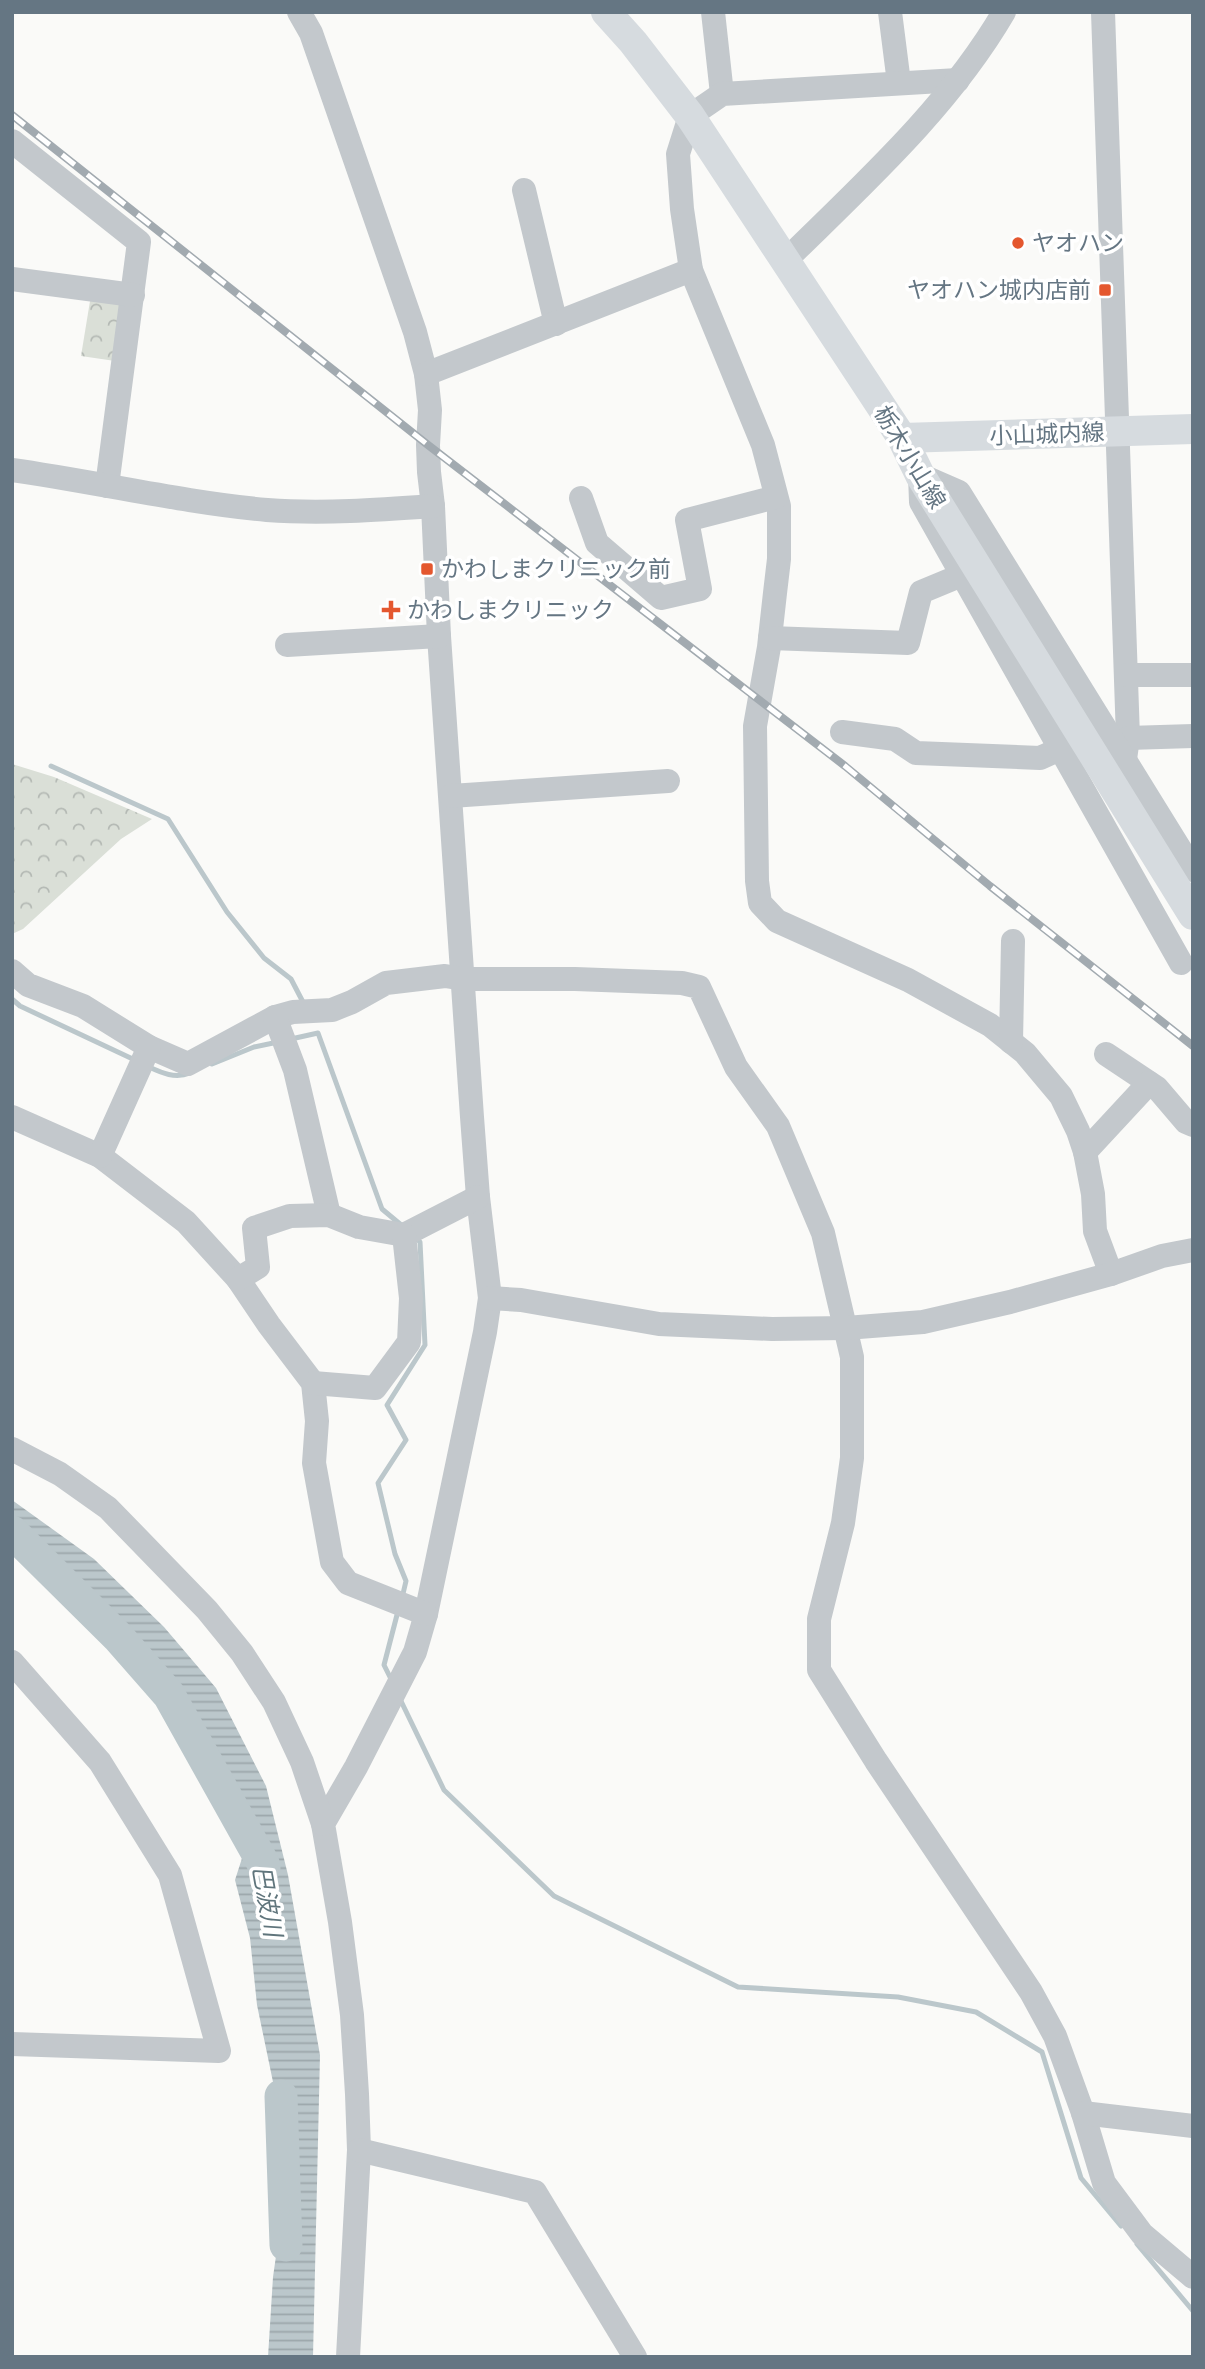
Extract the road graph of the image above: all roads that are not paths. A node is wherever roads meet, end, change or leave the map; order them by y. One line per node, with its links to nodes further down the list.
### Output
1 (299, 12): 18 (street)
2 (606, 12): 10 (main road, 栃木小山線)
3 (713, 12): 9 (street)
4 (890, 12): 8 (street)
5 (1004, 12): 7 (street)
6 (1103, 12): 20 (street)
7 (958, 80): 8 (street); 13 (street)
8 (899, 83): 9 (street)
9 (722, 94): 10 (street)
10 (690, 116): 13 (main road, 栃木小山線); 14 (street)
11 (12, 141): 16 (street)
12 (524, 190): 17 (street)
13 (785, 261): 21 (main road, 栃木小山線)
14 (691, 270): 17 (street); 25 (street)
15 (12, 279): 16 (street)
16 (133, 295): 24 (street)
17 (556, 324): 18 (street)
18 (426, 374): 27 (street)
19 (1193, 429): 20 (main road, 小山城内線)
20 (1117, 432): 21 (main road, 小山城内線); 32 (street)
21 (902, 439): 23 (main road, 栃木小山線)
22 (12, 470): 24 (street)
23 (920, 475): 28 (street); 36 (street); 41 (main road, 栃木小山線)
24 (107, 486): 27 (street)
25 (776, 497): 26 (street); 30 (street)
26 (581, 498)
27 (433, 506): 29 (street)
28 (961, 575): 30 (street); 37 (street)
29 (439, 636): 31 (street); 39 (street)
30 (770, 638): 47 (street)
31 (287, 645)
32 (1126, 675): 33 (street); 36 (street)
33 (1193, 675)
34 (842, 733): 37 (street)
35 (1193, 736): 36 (street)
36 (1126, 748): 40 (street)
37 (1060, 749): 43 (street)
38 (668, 781): 39 (street)
39 (451, 796): 45 (street)
40 (1193, 870)
41 (1193, 915)
42 (1013, 941): 47 (street)
43 (1181, 963)
44 (12, 971): 48 (street)
45 (464, 979): 46 (street); 55 (street); 62 (street)
46 (275, 1017): 48 (street); 56 (street)
47 (1011, 1042): 53 (street)
48 (149, 1047): 54 (street)
49 (1106, 1054): 50 (street)
50 (1149, 1083): 52 (street); 53 (street)
51 (12, 1117): 54 (street)
52 (1193, 1125)
53 (1085, 1152): 59 (street)
54 (100, 1156): 60 (street)
55 (478, 1196): 57 (street); 61 (street)
56 (329, 1215): 57 (street); 60 (street)
57 (404, 1235): 63 (street)
58 (1193, 1250): 59 (street)
59 (1111, 1274): 62 (street)
60 (238, 1279): 63 (street)
61 (490, 1298): 62 (street); 65 (street)
62 (846, 1328): 69 (street)
63 (313, 1383): 65 (street)
64 (12, 1449): 67 (street)
65 (426, 1614): 67 (street)
66 (12, 1662): 68 (street)
67 (323, 1824): 71 (street)
68 (12, 2044)
69 (1083, 2113): 70 (street); 72 (street)
70 (1193, 2126)
71 (359, 2150): 73 (street); 74 (street)
72 (1193, 2277)
73 (348, 2357)
74 (635, 2357)

